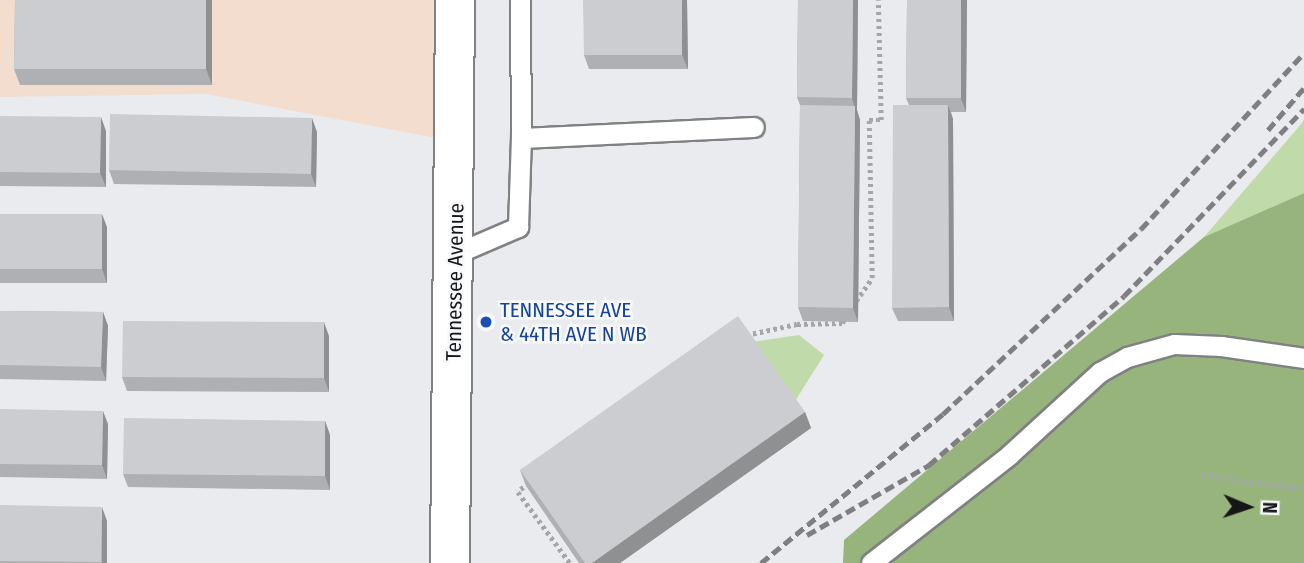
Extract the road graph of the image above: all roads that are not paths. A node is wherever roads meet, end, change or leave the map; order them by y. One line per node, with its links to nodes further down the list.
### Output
1 (455, 0): 5 (street, Tennessee Avenue)
2 (520, 0): 4 (lane)
3 (754, 127): 4 (lane)
4 (522, 138): 5 (lane)
5 (455, 254): 7 (street, Tennessee Avenue)
6 (1304, 358): 8 (lane)
7 (450, 563)
8 (871, 563)

